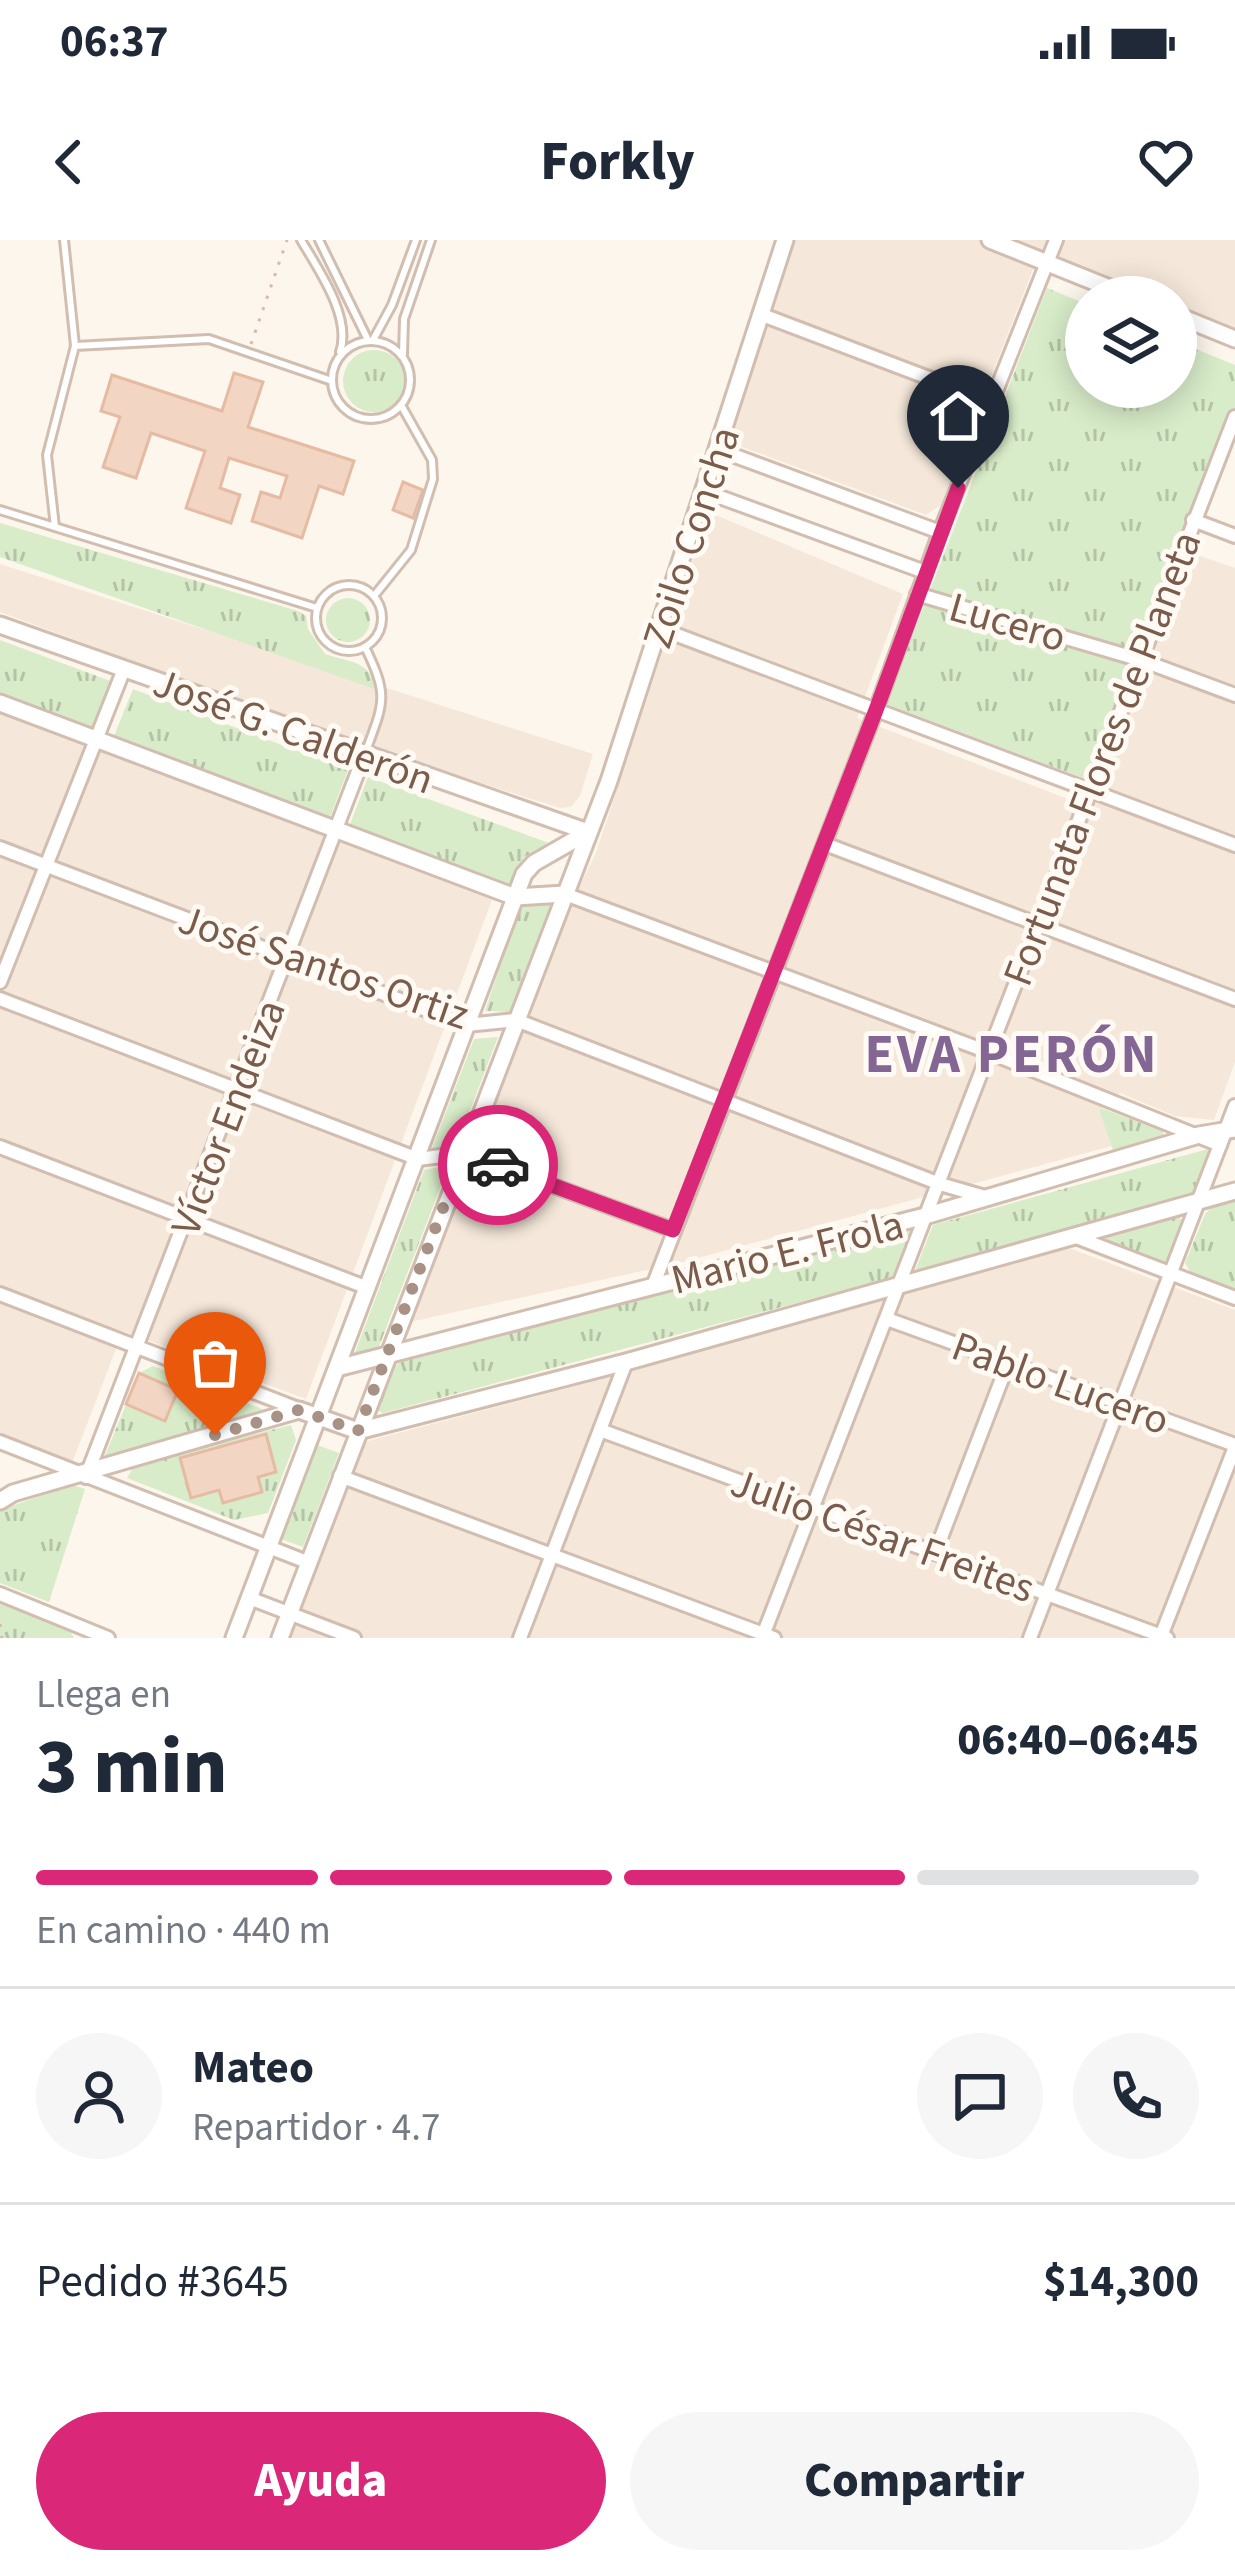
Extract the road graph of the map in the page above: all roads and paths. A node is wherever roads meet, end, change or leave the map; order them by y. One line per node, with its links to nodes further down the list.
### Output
1 (64, 240): 16 (lane)
2 (287, 240): 17 (path)
3 (301, 240): 19 (lane)
4 (320, 240): 15 (lane)
5 (416, 240): 15 (lane)
6 (431, 240): 18 (lane)
7 (785, 240): 12 (street, Zoilo Concha)
8 (991, 240): 10 (street)
9 (1056, 240): 10 (street)
10 (1048, 262): 11 (street); 21 (street)
11 (1082, 276)
12 (760, 314): 21 (street); 24 (street, Zoilo Concha)
13 (1197, 324): 14 (street)
14 (1235, 339)
15 (370, 340): 18 (lane); 19 (lane)
16 (75, 346): 17 (lane); 28 (lane)
17 (249, 352): 20 (lane)
18 (404, 358): 22 (lane)
19 (337, 359): 20 (lane)
20 (332, 381): 22 (lane)
21 (992, 402): 29 (street)
22 (401, 405): 33 (lane)
23 (1235, 417): 27 (street, Fortunata Flores de Planeta)
24 (718, 450): 25 (street, Zoilo Concha); 29 (street, Lucero)
25 (706, 492): 31 (street, Lucero); 36 (street, Zoilo Concha)
26 (0, 510): 28 (lane)
27 (1193, 520): 30 (street); 38 (street, Fortunata Flores de Planeta)
28 (55, 527): 34 (lane)
29 (940, 532): 31 (street)
30 (1235, 536)
31 (925, 572): 32 (street)
32 (917, 594): 38 (street, Lucero); 42 (street)
33 (374, 596): 34 (lane); 37 (lane)
34 (317, 608): 37 (lane)
35 (0, 625): 39 (street, José G. Calderón)
36 (661, 629): 42 (street); 47 (street, Zoilo Concha)
37 (365, 647): 44 (lane)
38 (1141, 660): 40 (street, Lucero); 45 (street, Fortunata Flores de Planeta)
39 (124, 669): 43 (street); 44 (street, José G. Calderón)
40 (1235, 695)
41 (0, 703): 43 (street, José G. Calderón)
42 (876, 710): 45 (street); 48 (street)
43 (96, 738): 46 (street, José G. Calderón); 51 (street)
44 (364, 756): 46 (street, Víctor Endeiza); 47 (street, José G. Calderón)
45 (1089, 790): 49 (street); 54 (street, Fortunata Flores de Planeta)
46 (333, 830): 53 (street, José G. Calderón); 55 (street, Víctor Endeiza)
47 (588, 832): 52 (street, Zoilo Concha); 53 (street)
48 (825, 844): 54 (street); 56 (street)
49 (1235, 845)
50 (0, 848): 51 (street, José Santos Ortiz)
51 (46, 865): 55 (street, José Santos Ortiz); 57 (street)
52 (565, 894): 53 (street, José G. Calderón); 56 (street); 60 (street, Zoilo Concha)
53 (514, 897): 61 (street)
54 (1038, 922): 59 (street); 62 (street, Fortunata Flores de Planeta)
55 (287, 958): 61 (street, José Santos Ortiz); 63 (street, Víctor Endeiza)
56 (776, 971): 62 (street); 64 (street)
57 (0, 982)
58 (0, 999): 63 (street)
59 (1235, 999)
60 (516, 1020): 61 (street, José Santos Ortiz); 64 (street); 69 (street, Zoilo Concha)
61 (466, 1025): 70 (street)
62 (988, 1052): 66 (street); 71 (street, Fortunata Flores de Planeta)
63 (237, 1090): 70 (street); 76 (street, Víctor Endeiza)
64 (724, 1099): 71 (street); 77 (street)
65 (1235, 1106): 67 (street)
66 (1199, 1135): 67 (street, Mario E. Frola); 73 (street, Mario E. Frola)
67 (1227, 1135): 74 (street)
68 (0, 1147): 76 (street)
69 (464, 1153): 70 (street); 77 (street); 87 (street, Zoilo Concha)
70 (418, 1159): 82 (street)
71 (940, 1184): 73 (street); 75 (street, Fortunata Flores de Planeta)
72 (1235, 1191): 74 (street, Mario E. Frola)
73 (986, 1197): 75 (street, Mario E. Frola)
74 (1200, 1201): 78 (street, Mario E. Frola); 79 (street)
75 (925, 1216): 80 (street, Fortunata Flores de Planeta); 81 (street, Mario E. Frola)
76 (188, 1220): 82 (street); 86 (street, Víctor Endeiza)
77 (673, 1230): 81 (street)
78 (1076, 1237): 79 (street); 80 (street, Mario E. Frola)
79 (1171, 1274): 84 (street); 91 (street)
80 (898, 1285): 85 (street, Fortunata Flores de Planeta); 88 (street, Mario E. Frola)
81 (653, 1286): 87 (street, Mario E. Frola)
82 (368, 1288): 90 (street)
83 (0, 1294): 86 (street)
84 (1235, 1298)
85 (887, 1319): 89 (street, Pablo Lucero); 101 (street, Fortunata Flores de Planeta)
86 (139, 1347): 92 (street); 98 (street, Víctor Endeiza)
87 (387, 1355): 90 (street, Mario E. Frola); 95 (street, Zoilo Concha)
88 (626, 1362): 94 (street); 95 (street, Mario E. Frola)
89 (1008, 1363): 91 (street, Pablo Lucero); 103 (street)
90 (337, 1367): 93 (street)
91 (1120, 1404): 97 (street, Pablo Lucero); 107 (street)
92 (299, 1410): 93 (street); 98 (street)
93 (319, 1418): 95 (street); 102 (street)
94 (600, 1430): 101 (street, Julio César Freites); 104 (street)
95 (358, 1431): 99 (street, Zoilo Concha)
96 (0, 1442): 98 (street)
97 (1235, 1446): 113 (street)
98 (85, 1474): 100 (street); 102 (street)
99 (340, 1476): 104 (street); 105 (street, Zoilo Concha)
100 (4, 1496)
101 (813, 1508): 103 (street, Julio César Freites); 112 (street, Fortunata Flores de Planeta)
102 (270, 1547): 105 (street); 108 (street)
103 (935, 1553): 107 (street, Julio César Freites)
104 (551, 1558): 112 (street); 119 (street)
105 (307, 1562): 109 (street, Zoilo Concha)
106 (0, 1594): 111 (street)
107 (1047, 1594): 113 (street, Julio César Freites); 120 (street)
108 (249, 1598): 109 (street); 116 (street)
109 (289, 1613): 117 (street, Zoilo Concha); 118 (street)
110 (0, 1624): 114 (path)
111 (89, 1634): 115 (street)
112 (767, 1637)
113 (1164, 1637)
114 (2, 1638)
115 (108, 1638)
116 (234, 1638)
117 (280, 1638)
118 (354, 1638)
119 (520, 1638)
120 (1030, 1638)

